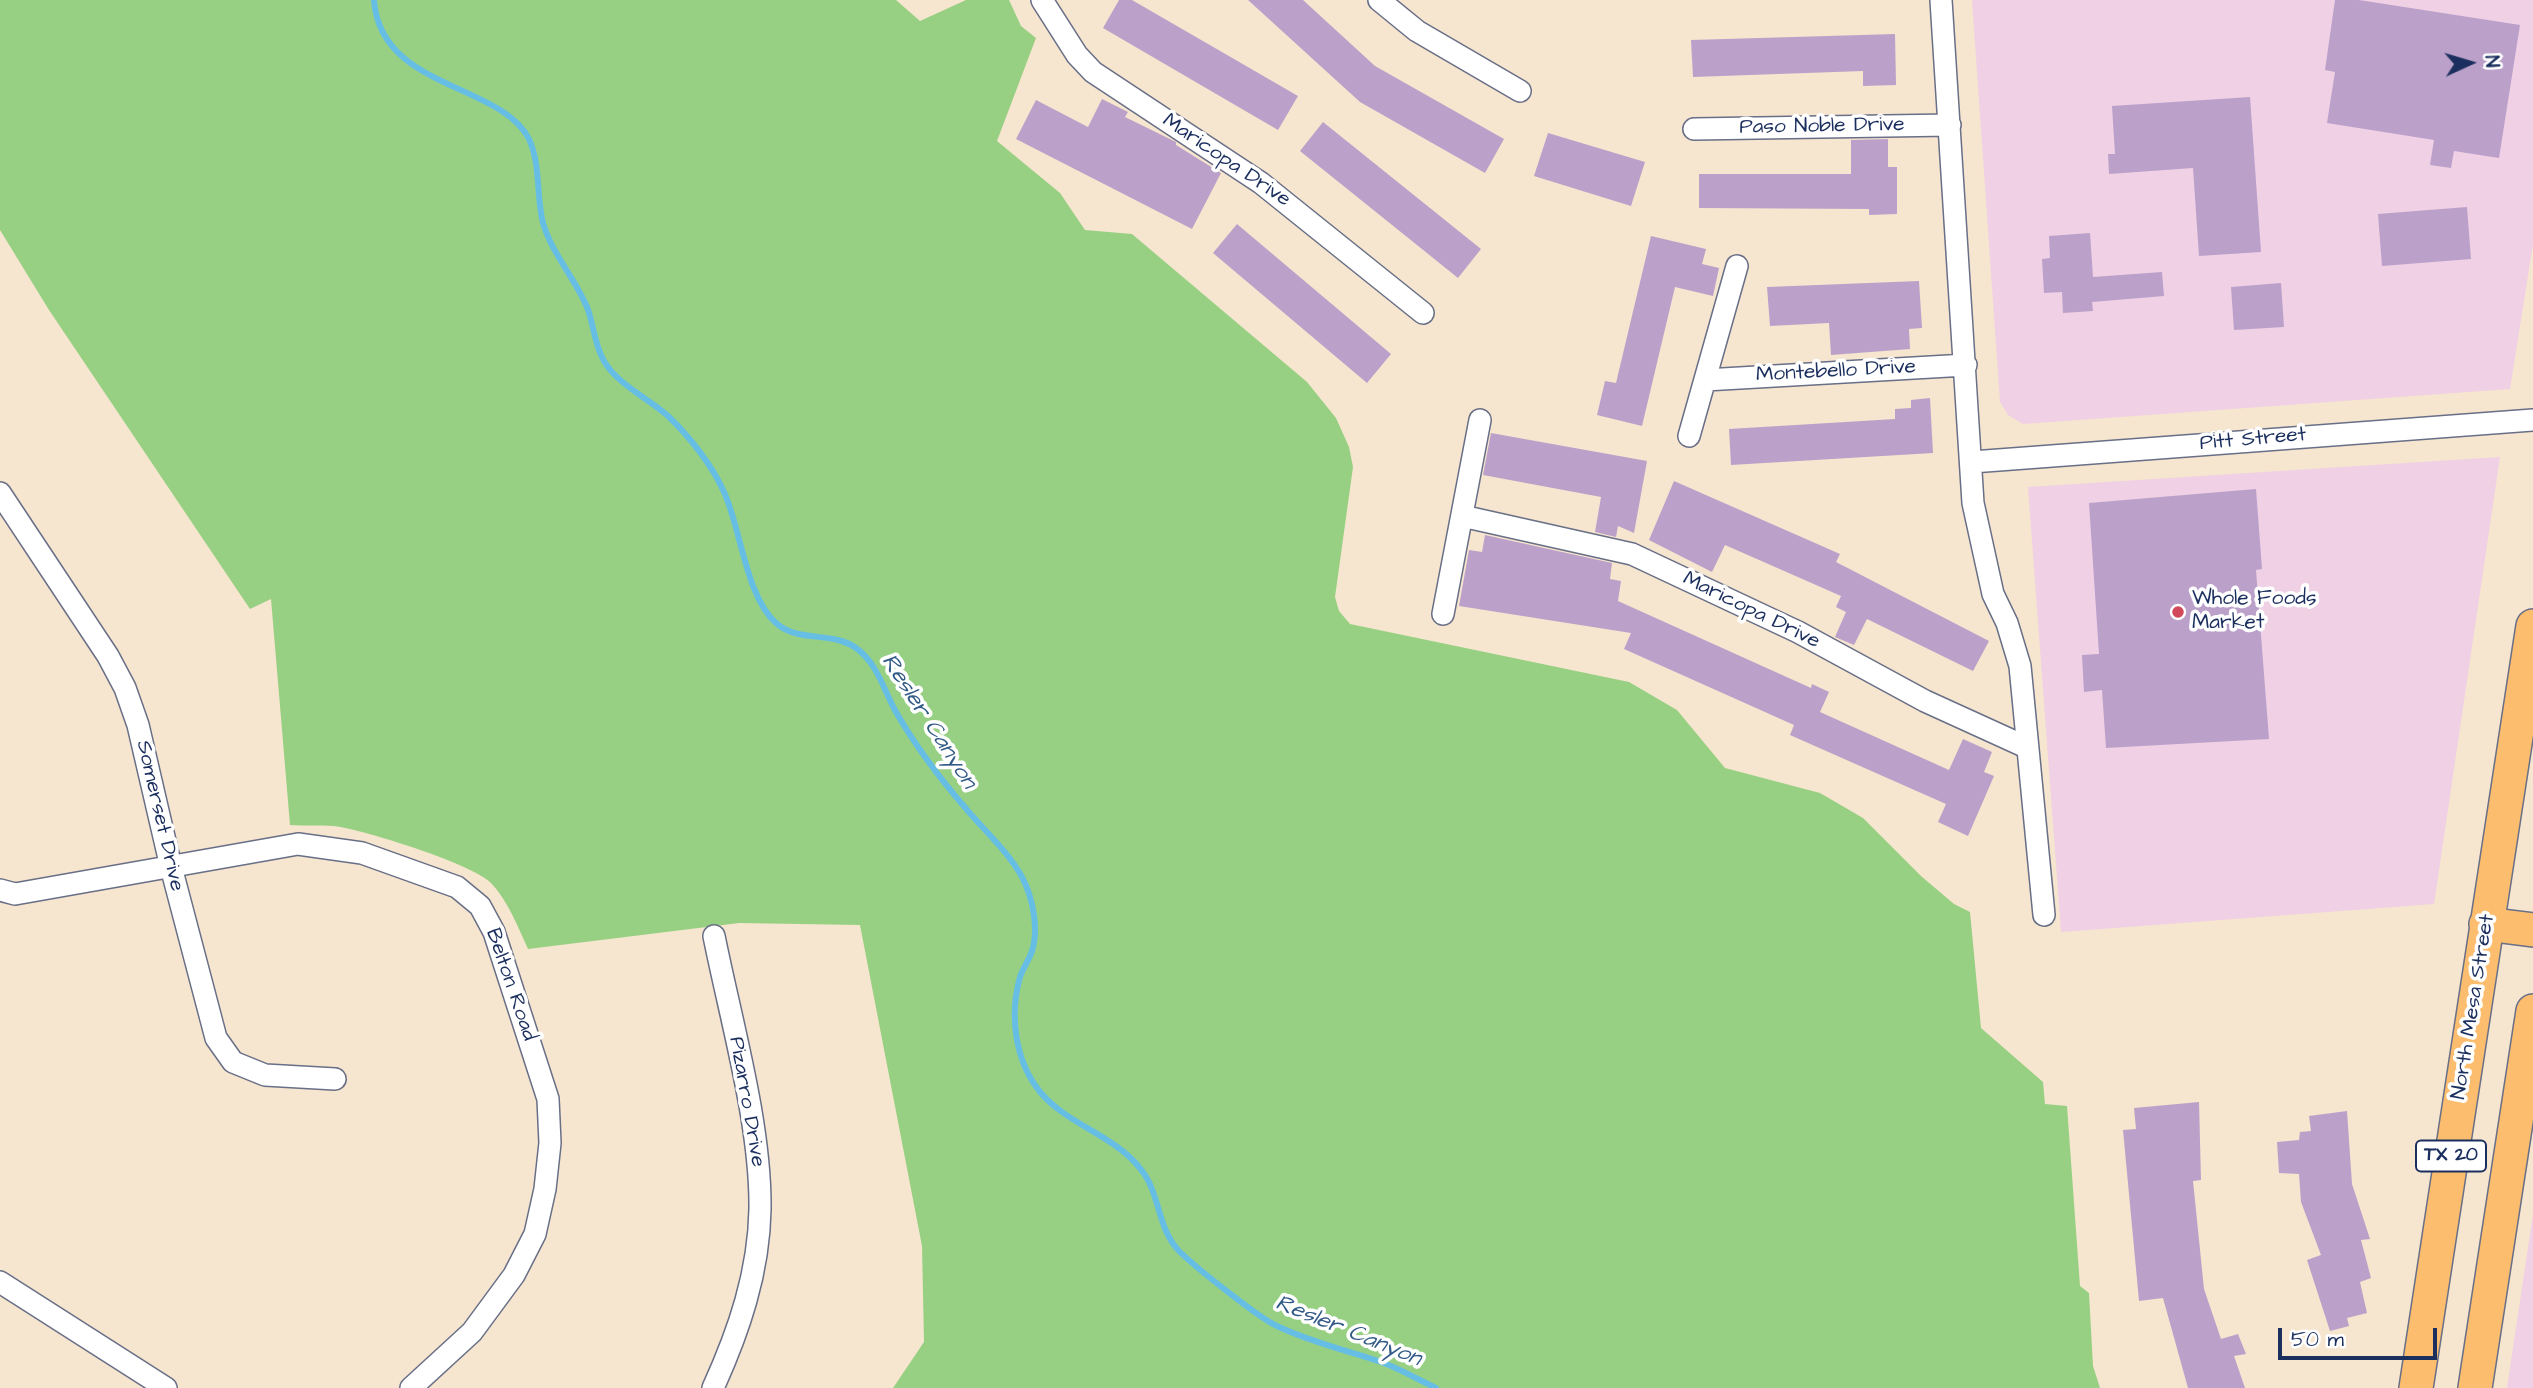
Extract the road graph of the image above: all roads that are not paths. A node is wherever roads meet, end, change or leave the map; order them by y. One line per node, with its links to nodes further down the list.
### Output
1 (1042, 0): 8 (street, Maricopa Drive)
2 (1379, 0): 4 (street)
3 (1941, 0): 5 (street)
4 (1520, 90)
5 (1950, 125): 6 (street, Paso Noble Drive); 9 (street)
6 (1694, 129)
7 (1737, 266): 10 (street)
8 (1423, 313)
9 (1966, 365): 10 (street, Montebello Drive); 14 (street)
10 (1705, 380): 13 (street)
11 (1480, 420): 16 (street)
12 (2533, 420): 14 (street, Pitt Street)
13 (1689, 436)
14 (1972, 462): 19 (street)
15 (0, 493): 20 (street, Somerset Drive)
16 (1462, 516): 17 (street); 19 (street, Maricopa Drive)
17 (1443, 614)
18 (2533, 626): 23 (main road, North Mesa Street / TX 20)
19 (2026, 747): 22 (street)
20 (171, 867): 21 (street, Belton Road); 27 (street, Somerset Drive); 31 (street, Belton Road)
21 (0, 890)
22 (2044, 915)
23 (2486, 924): 24 (main road); 33 (main road, North Mesa Street / TX 20)
24 (2533, 930)
25 (714, 936): 32 (street, Pizarro Drive)
26 (2533, 1011): 28 (main road, TX 20)
27 (335, 1079)
28 (2527, 1079): 34 (main road, TX 20)
29 (0, 1282): 30 (street)
30 (166, 1388)
31 (411, 1388)
32 (713, 1388)
33 (2416, 1388)
34 (2475, 1388)

